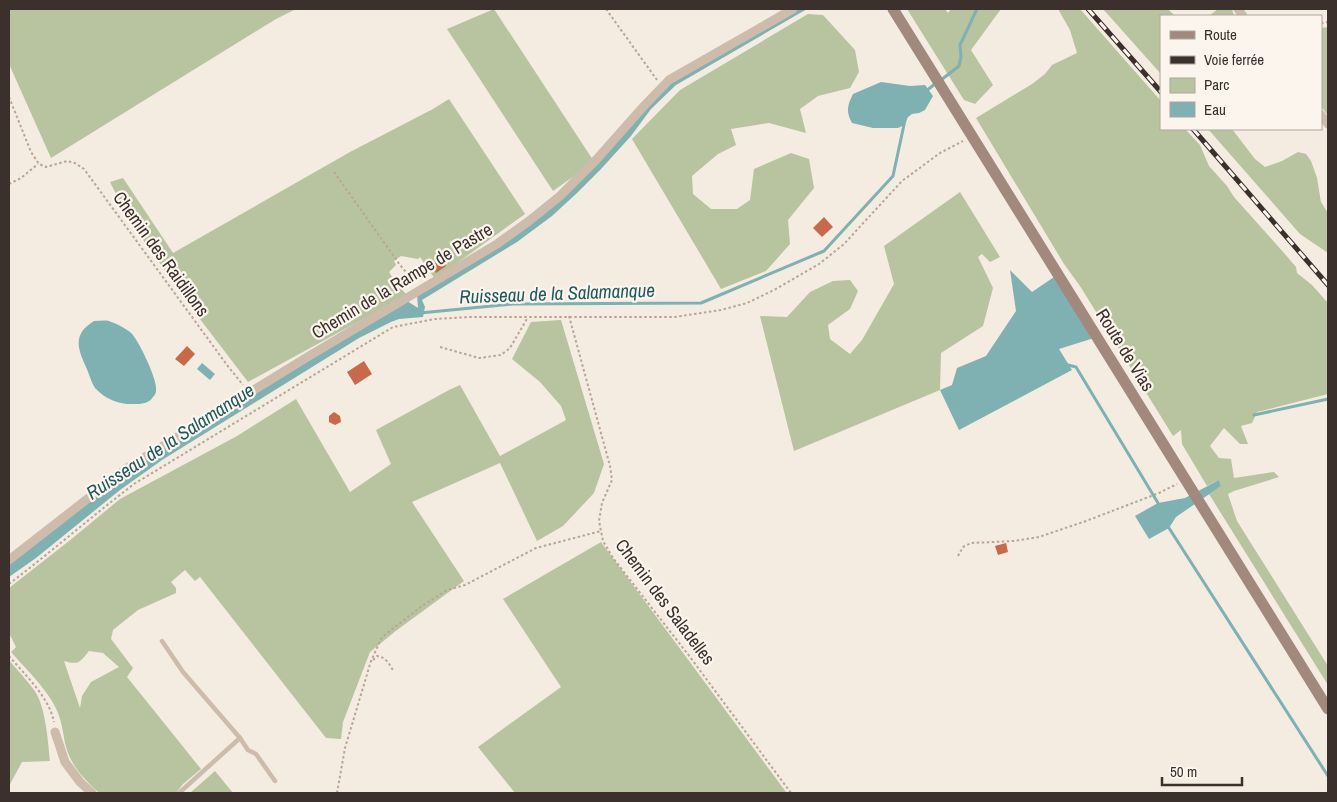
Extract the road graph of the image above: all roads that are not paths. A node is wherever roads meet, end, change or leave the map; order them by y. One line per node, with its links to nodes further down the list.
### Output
1 (793, 9): 3 (street, Chemin de la Rampe de Pastre)
2 (892, 9): 5 (main road, Route de Vias)
3 (9, 560)
4 (162, 641): 7 (lane)
5 (1328, 709)
6 (56, 732): 9 (street)
7 (240, 738): 8 (lane); 10 (lane)
8 (275, 781)
9 (92, 793)
10 (180, 793)

